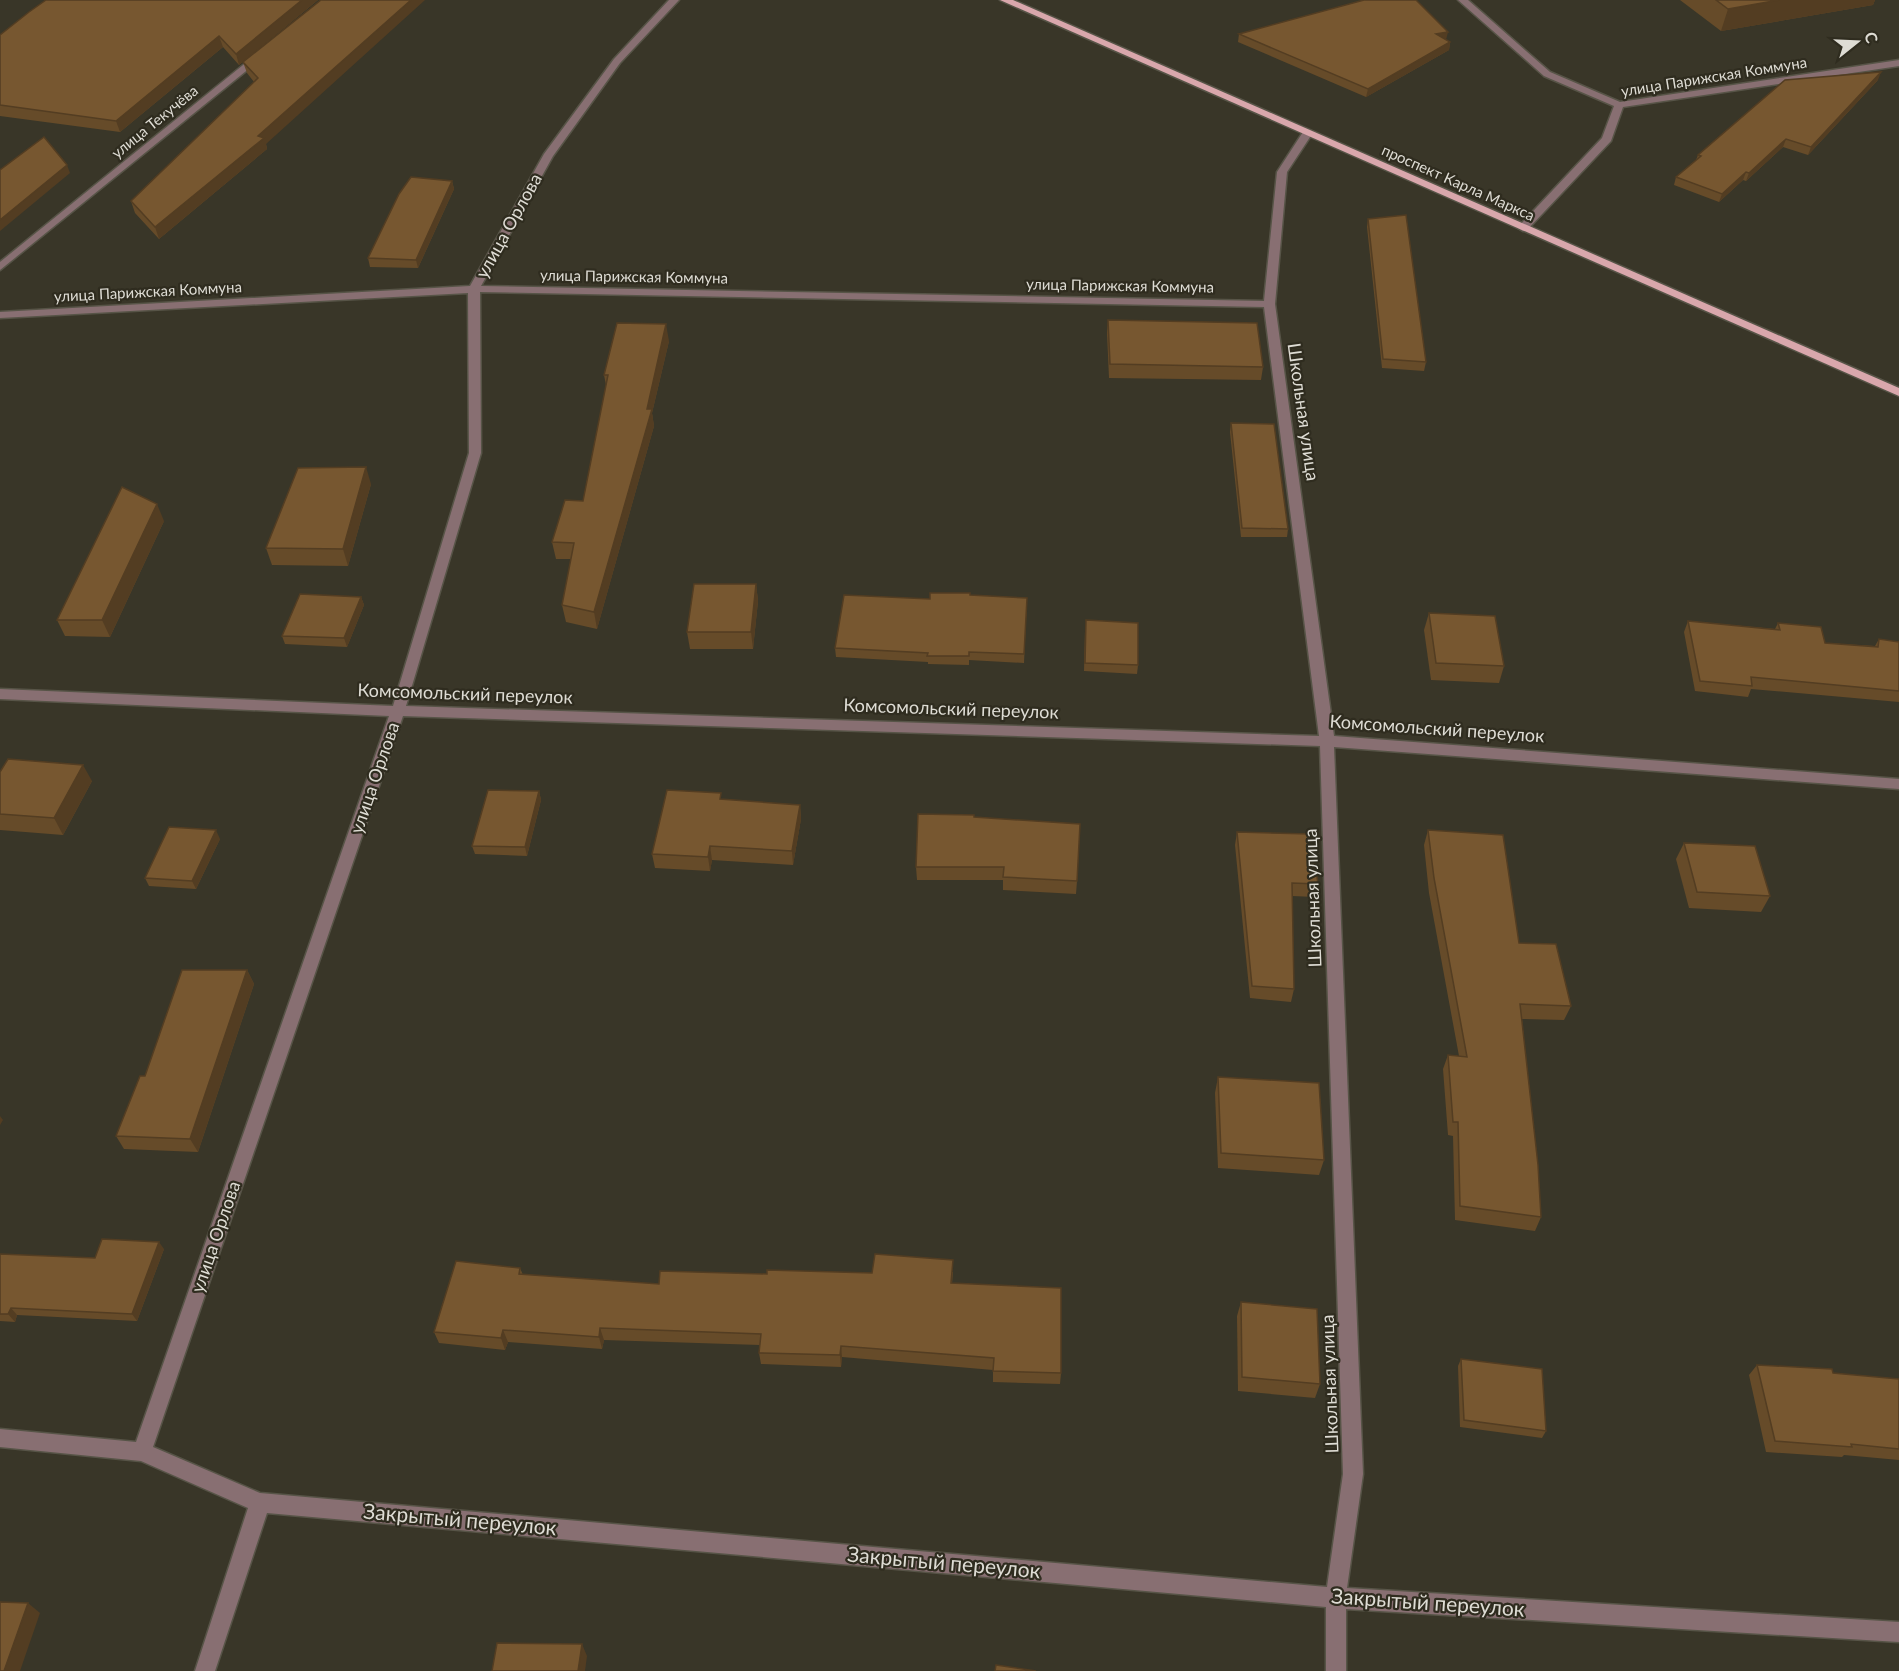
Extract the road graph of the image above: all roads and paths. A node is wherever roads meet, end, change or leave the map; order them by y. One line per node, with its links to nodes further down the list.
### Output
1 (674, 0): 10 (street, улица Орлова)
2 (1005, 0): 7 (main road, проспект Карла Маркса)
3 (1463, 0): 6 (street)
4 (273, 44): 9 (street, улица Текучёва)
5 (1899, 63): 6 (street, улица Парижская Коммуна)
6 (1619, 105): 8 (street, улица Парижская Коммуна)
7 (1307, 134): 8 (main road, проспект Карла Маркса); 11 (street, Школьная улица)
8 (1523, 228): 13 (main road, проспект Карла Маркса)
9 (0, 267)
10 (474, 289): 11 (street, улица Парижская Коммуна); 12 (street, улица Парижская Коммуна); 15 (street, улица Орлова)
11 (1269, 304): 16 (street, Школьная улица)
12 (0, 315)
13 (1899, 392)
14 (0, 694): 15 (street, Комсомольский переулок)
15 (398, 711): 16 (street, Комсомольский переулок); 19 (street, улица Орлова)
16 (1327, 741): 17 (street, Комсомольский переулок); 21 (street, Школьная улица)
17 (1899, 784)
18 (0, 1438): 19 (street, Закрытый переулок)
19 (142, 1452): 20 (street, Закрытый переулок)
20 (260, 1503): 21 (street, Закрытый переулок); 23 (street)
21 (1336, 1598): 22 (street, Закрытый переулок); 24 (street, Школьная улица)
22 (1899, 1632)
23 (205, 1671)
24 (1336, 1671)

